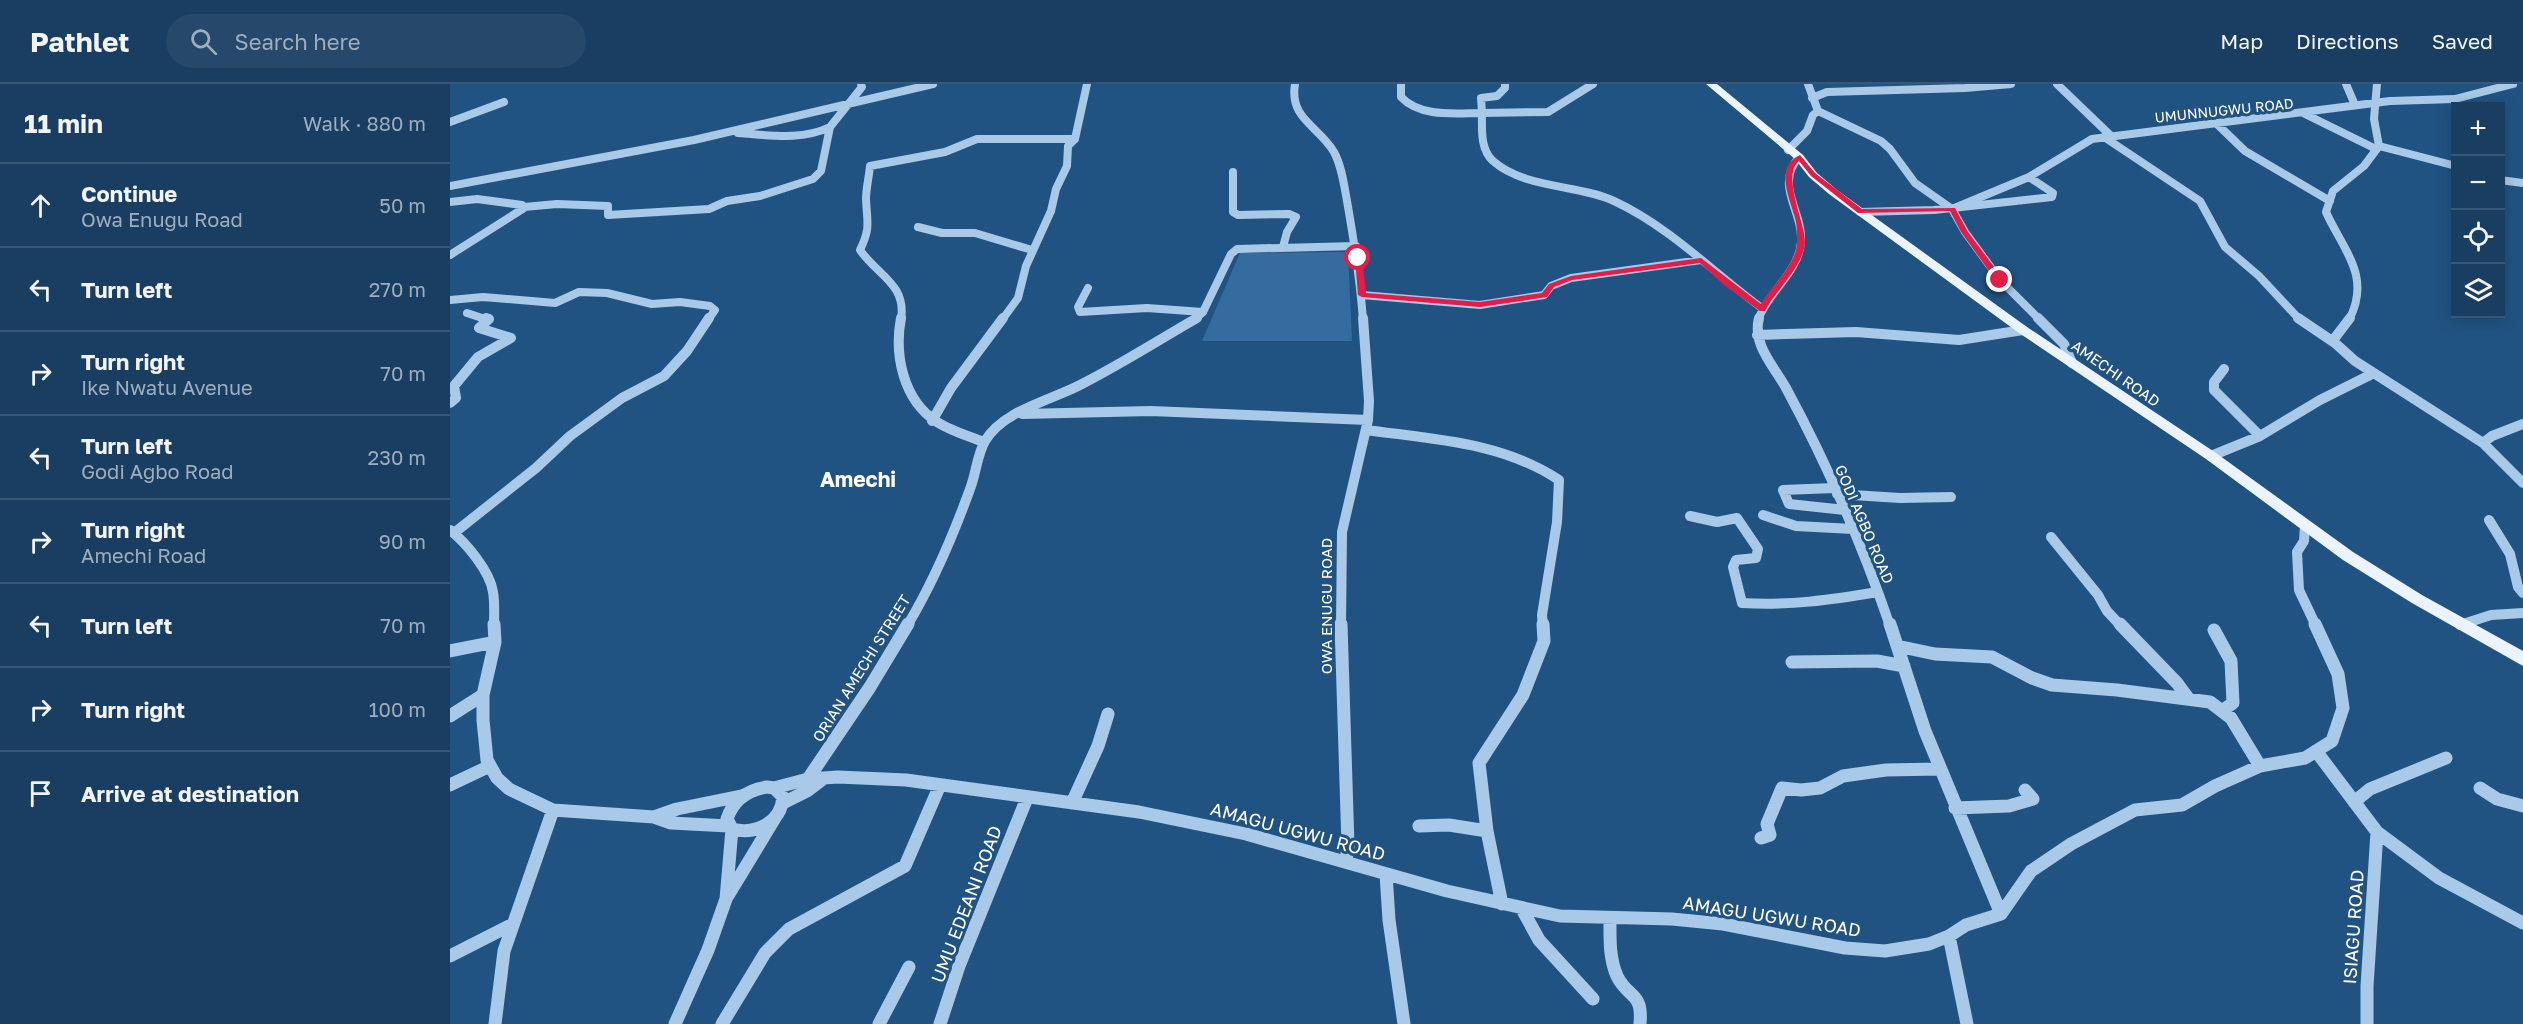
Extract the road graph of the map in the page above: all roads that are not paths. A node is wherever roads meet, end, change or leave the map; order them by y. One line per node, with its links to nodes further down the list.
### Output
1 (933, 84): 19 (street)
2 (1087, 84): 29 (street)
3 (1295, 84): 44 (street, OWA ENUGU ROAD)
4 (1401, 84): 22 (street)
5 (1505, 84): 22 (street)
6 (1593, 84): 22 (street)
7 (1711, 84): 31 (main road, AMECHI ROAD)
8 (1808, 84): 16 (street)
9 (2011, 84): 15 (street)
10 (2057, 84): 28 (street)
11 (2346, 84): 20 (street)
12 (2377, 84): 18 (street)
13 (2513, 84): 18 (street, UMUNNUGWU ROAD)
14 (862, 85): 19 (street)
15 (1963, 86): 16 (street)
16 (1812, 98): 21 (street)
17 (504, 102): 24 (street)
18 (2377, 103): 20 (street, UMUNNUGWU ROAD); 30 (street)
19 (848, 105): 26 (street); 27 (street)
20 (2355, 105): 23 (street, UMUNNUGWU ROAD)
21 (1818, 111): 31 (street); 41 (street)
22 (1482, 113): 48 (street)
23 (2305, 113): 25 (street, UMUNNUGWU ROAD); 30 (street)
24 (450, 122)
25 (2217, 124): 28 (street, UMUNNUGWU ROAD); 38 (street)
26 (830, 127): 27 (street); 40 (street)
27 (723, 133): 37 (street)
28 (2107, 136): 34 (street, UMUNNUGWU ROAD); 57 (street)
29 (1075, 138): 46 (street); 63 (street)
30 (2377, 147): 32 (street); 38 (street)
31 (1794, 154): 42 (main road, AMECHI ROAD); 52 (street)
32 (2451, 165)
33 (1233, 172): 45 (street)
34 (2029, 177): 41 (street, UMUNNUGWU ROAD); 41 (street)
35 (2505, 181): 36 (street)
36 (2523, 185)
37 (450, 186)
38 (2330, 201): 57 (street)
39 (450, 202): 40 (street)
40 (524, 207): 47 (street)
41 (1952, 209): 42 (street); 58 (street)
42 (1860, 212): 55 (main road, AMECHI ROAD)
43 (918, 227): 46 (street)
44 (1356, 246): 45 (street); 50 (street, OWA ENUGU ROAD)
45 (1283, 247): 53 (street)
46 (1032, 250): 63 (street)
47 (450, 255)
48 (1701, 260): 50 (street); 52 (street)
49 (1088, 288): 53 (street)
50 (1362, 295): 65 (street, OWA ENUGU ROAD)
51 (450, 300): 79 (street)
52 (1763, 309): 56 (street)
53 (1203, 312): 62 (street)
54 (466, 313): 61 (street)
55 (2023, 330): 56 (street); 58 (main road, AMECHI ROAD)
56 (1757, 334): 71 (street, GODI AGBO ROAD)
57 (2335, 343): 60 (street)
58 (2072, 363): 69 (main road, AMECHI ROAD)
59 (2224, 369): 66 (street)
60 (2373, 373): 66 (street); 68 (street)
61 (450, 404)
62 (1016, 414): 65 (street); 67 (street)
63 (933, 421): 67 (street)
64 (2523, 424): 68 (street)
65 (1367, 425): 121 (street); 124 (street, OWA ENUGU ROAD)
66 (2260, 436): 69 (street)
67 (984, 442): 103 (street, ORIAN AMECHI STREET)
68 (2483, 443): 70 (street)
69 (2211, 456): 77 (main road, AMECHI ROAD)
70 (2523, 483)
71 (1836, 491): 72 (street); 73 (street, GODI AGBO ROAD); 73 (street)
72 (1951, 496)
73 (1845, 510): 78 (street, GODI AGBO ROAD)
74 (1763, 515): 78 (street)
75 (1690, 516): 81 (street)
76 (2489, 520): 82 (street)
77 (2305, 526): 84 (main road, AMECHI ROAD); 97 (street)
78 (1853, 529): 81 (street, GODI AGBO ROAD)
79 (452, 532): 86 (street)
80 (2051, 537): 93 (street)
81 (1877, 592): 87 (street, GODI AGBO ROAD)
82 (2523, 593)
83 (2523, 613): 84 (street)
84 (2460, 625): 89 (main road, AMECHI ROAD)
85 (2214, 630): 94 (street)
86 (495, 642): 88 (street); 92 (street)
87 (1897, 646): 91 (street, GODI AGBO ROAD); 93 (street)
88 (450, 651)
89 (2523, 659)
90 (1792, 662): 91 (street)
91 (1904, 666): 101 (street, GODI AGBO ROAD)
92 (483, 695): 96 (street); 99 (street)
93 (2188, 698): 94 (street)
94 (2223, 710): 100 (street)
95 (1108, 714): 113 (street)
96 (450, 716)
97 (2316, 751): 100 (street); 111 (street)
98 (2446, 758): 111 (street)
99 (490, 766): 104 (street); 116 (street)
100 (2260, 766): 129 (street)
101 (1940, 770): 115 (street, GODI AGBO ROAD); 123 (street)
102 (824, 778): 103 (street, AMAGU UGWU ROAD); 105 (street, AMAGU UGWU ROAD); 112 (street)
103 (808, 779): 106 (street, AMAGU UGWU ROAD)
104 (450, 785)
105 (940, 785): 110 (street, AMAGU UGWU ROAD); 139 (street)
106 (774, 788): 109 (street); 112 (street)
107 (2480, 788): 114 (street)
108 (2025, 790): 115 (street)
109 (741, 796): 117 (street); 120 (street)
110 (1027, 798): 113 (street, AMAGU UGWU ROAD); 141 (street, UMU EDEANI ROAD)
111 (2354, 802): 122 (street)
112 (783, 803): 118 (street)
113 (1072, 803): 124 (street, AMAGU UGWU ROAD)
114 (2523, 806)
115 (1955, 808): 129 (street, GODI AGBO ROAD)
116 (554, 810): 117 (street); 132 (street)
117 (654, 817): 120 (street)
118 (775, 818): 120 (street); 126 (street)
119 (1419, 826): 121 (street)
120 (730, 827): 126 (street)
121 (1486, 831): 127 (street)
122 (2377, 832): 131 (street); 145 (street, ISIAGU ROAD)
123 (1761, 838)
124 (1346, 862): 125 (street, AMAGU UGWU ROAD)
125 (1386, 874): 127 (street, AMAGU UGWU ROAD); 142 (street)
126 (726, 899): 138 (street)
127 (1502, 903): 128 (street, AMAGU UGWU ROAD)
128 (1522, 909): 130 (street, AMAGU UGWU ROAD); 136 (street)
129 (2001, 914): 133 (street, AMAGU UGWU ROAD)
130 (1610, 919): 133 (street, AMAGU UGWU ROAD); 143 (street)
131 (2523, 923)
132 (513, 924): 134 (street); 137 (street)
133 (1949, 936): 144 (street)
134 (450, 956)
135 (909, 967): 140 (street)
136 (1593, 999)
137 (495, 1024)
138 (675, 1024)
139 (722, 1024)
140 (879, 1024)
141 (940, 1024)
142 (1404, 1024)
143 (1640, 1024)
144 (1968, 1024)
145 (2367, 1024)

